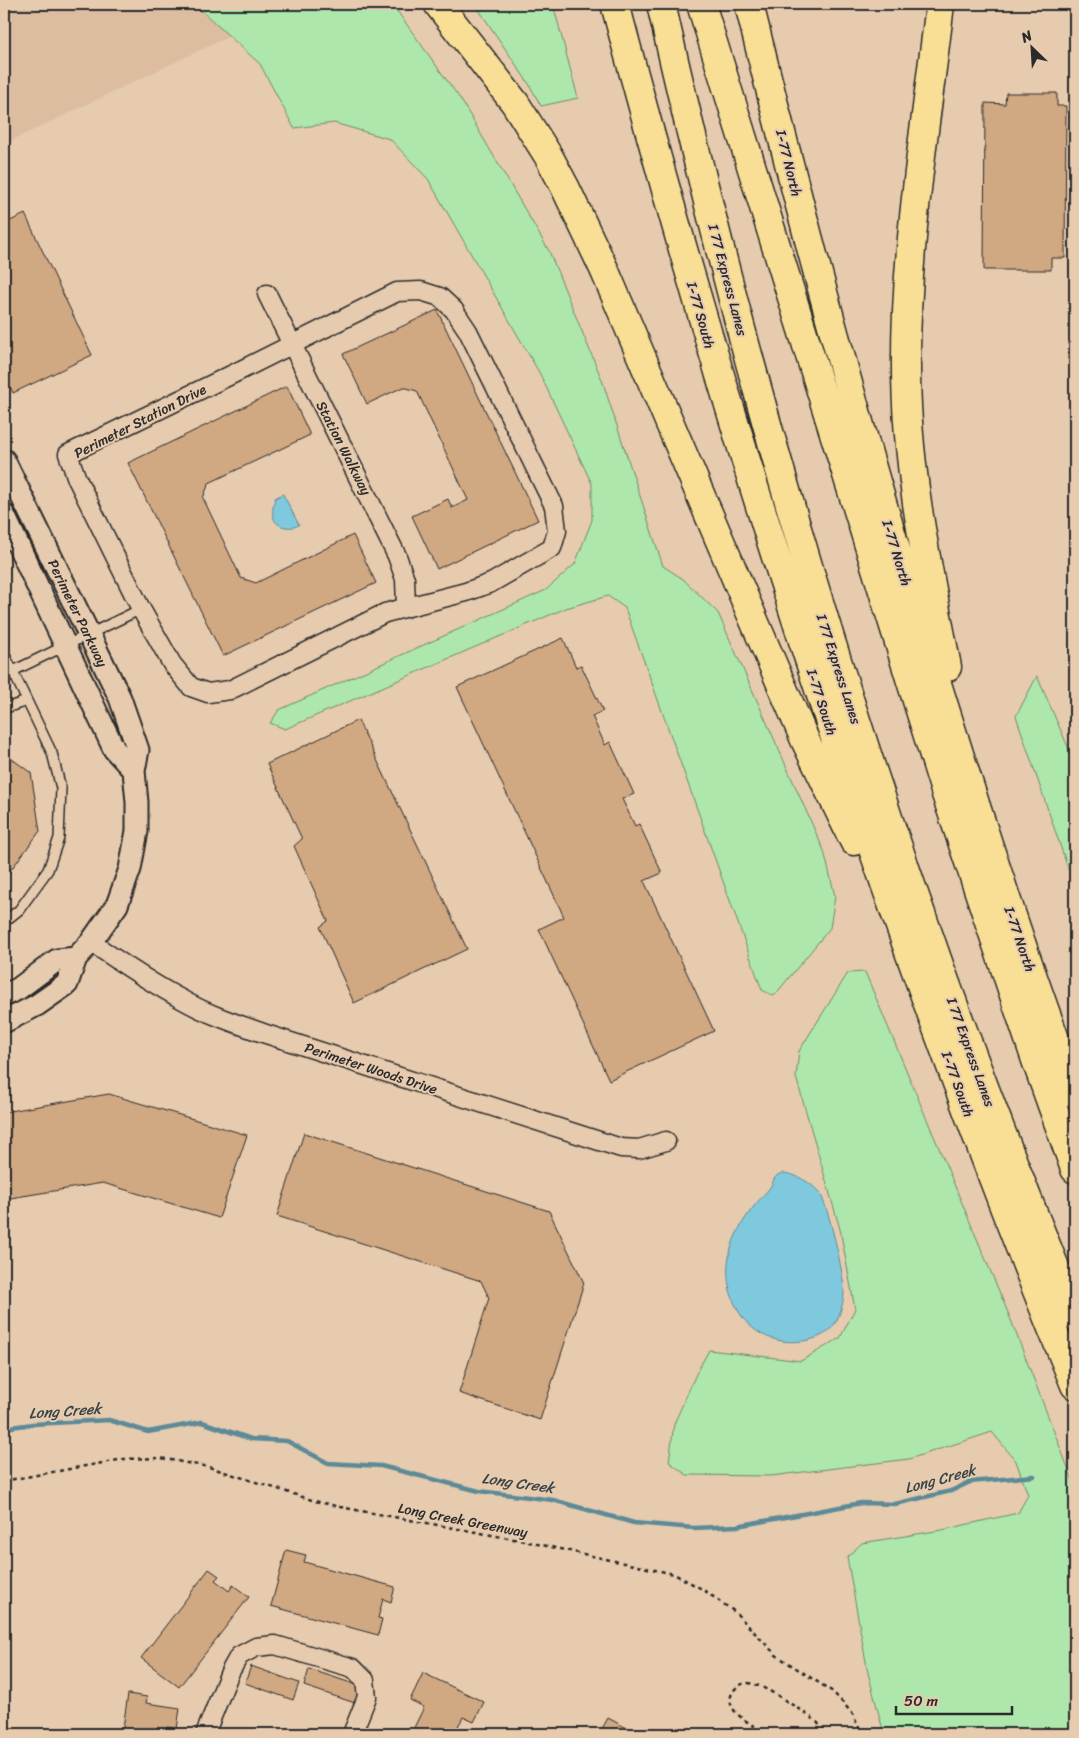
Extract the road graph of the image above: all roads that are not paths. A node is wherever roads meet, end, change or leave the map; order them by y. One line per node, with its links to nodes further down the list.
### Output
1 (438, 4): 24 (highway)
2 (615, 4): 24 (highway, I-77 South)
3 (661, 4): 30 (highway, I 77 Express Lanes)
4 (701, 4): 29 (highway)
5 (749, 4): 20 (highway, I-77 North)
6 (940, 4): 20 (highway)
7 (267, 294): 8 (street, Station Walkway)
8 (292, 344): 11 (street, Station Walkway); 11 (street, Perimeter Station Drive); 12 (street, Perimeter Station Drive)
9 (4, 460): 13 (street, Perimeter Parkway)
10 (4, 515): 14 (street, Perimeter Parkway)
11 (406, 606): 12 (street, Perimeter Station Drive)
12 (141, 609): 13 (lane)
13 (89, 635): 14 (lane); 19 (street, Perimeter Parkway)
14 (66, 647): 16 (lane); 19 (street, Perimeter Parkway)
15 (4, 653): 16 (lane)
16 (13, 671): 17 (lane)
17 (27, 701): 18 (lane); 21 (lane)
18 (4, 707)
19 (134, 771): 22 (street, Perimeter Parkway)
20 (969, 786): 27 (highway, I-77 North)
21 (4, 922)
22 (92, 942): 23 (street, Perimeter Parkway); 28 (street, Perimeter Woods Drive)
23 (76, 958): 25 (street); 26 (street, Perimeter Parkway)
24 (911, 959): 31 (highway, I-77 South)
25 (4, 995)
26 (4, 1022)
27 (1075, 1093)
28 (666, 1141)
29 (1075, 1169)
30 (1075, 1316)
31 (1075, 1385)
32 (205, 1734): 33 (street)
33 (352, 1734)

